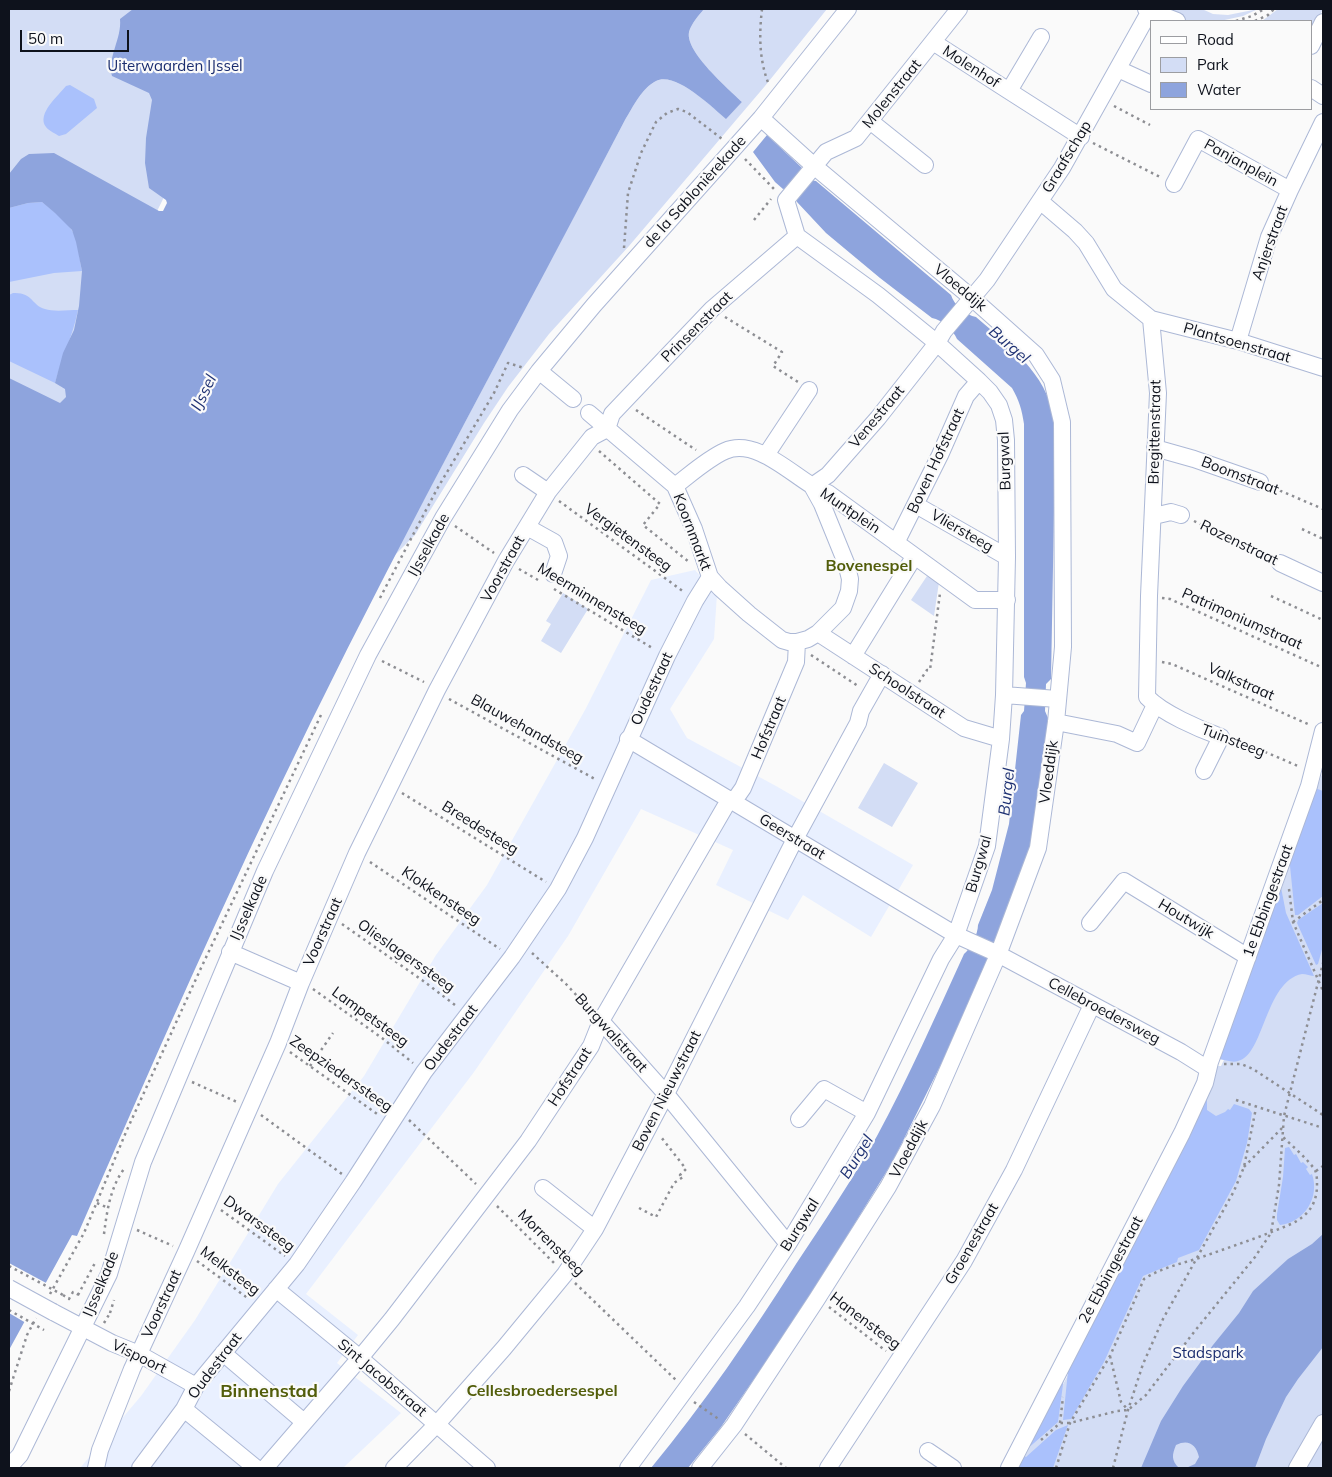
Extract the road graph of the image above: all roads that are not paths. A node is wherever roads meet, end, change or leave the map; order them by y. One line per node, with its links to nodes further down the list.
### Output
1 (848, 9): 14 (street, de la Sablonièrekade)
2 (959, 9): 7 (street, Molenstraat)
3 (1149, 9): 4 (street); 9 (street, Graafschap)
4 (1175, 20)
5 (1323, 22): 8 (street)
6 (1041, 38): 12 (street, Molenhof)
7 (932, 42): 12 (street, Molenhof); 15 (street, Molenstraat)
8 (1312, 44)
9 (1118, 70): 10 (street); 17 (street, Graafschap)
10 (1150, 84)
11 (1312, 89): 13 (street)
12 (1009, 91): 17 (street, Molenhof)
13 (1323, 96)
14 (761, 118): 19 (street, Vloeddijk); 29 (street, de la Sablonièrekade)
15 (870, 121): 18 (street); 19 (street, Molenstraat)
16 (1323, 122): 21 (street, Anjerstraat)
17 (1081, 137): 22 (street, Graafschap)
18 (925, 165)
19 (811, 170): 23 (street, Molenstraat); 24 (street, Vloeddijk)
20 (1174, 184): 21 (street, Panjanplein)
21 (1290, 190): 27 (street, Anjerstraat)
22 (1040, 201): 24 (street, Graafschap); 25 (street)
23 (797, 236): 26 (street, Burgwal); 34 (street, Prinsenstraat)
24 (968, 303): 26 (street, Graafschap); 59 (street, Vloeddijk)
25 (1151, 319): 27 (street, Plantsoenstraat); 35 (street, Bregittenstraat)
26 (941, 337): 30 (street, Burgwal); 40 (street, Venestraat)
27 (1238, 341): 28 (street, Plantsoenstraat)
28 (1323, 368)
29 (539, 372): 32 (street); 71 (street, IJsselkade)
30 (979, 380): 42 (street, Boven Hofstraat); 48 (street, Burgwal)
31 (809, 390): 36 (street)
32 (574, 399)
33 (589, 413): 34 (street, Koornmarkt)
34 (607, 428): 39 (street, Koornmarkt); 41 (street, Voorstraat)
35 (1155, 448): 38 (street, Boomstraat); 44 (street, Bregittenstraat)
36 (766, 455): 39 (street, Koornmarkt); 40 (street, Koornmarkt)
37 (523, 475): 41 (street)
38 (1260, 482)
39 (675, 486): 50 (street, Koornmarkt)
40 (812, 486): 46 (street, Muntplein); 54 (street, Muntplein)
41 (548, 492): 45 (street, Voorstraat)
42 (916, 505): 46 (street, Boven Hofstraat); 48 (street, Vliersteeg)
43 (1181, 514): 44 (street, Rozenstraat)
44 (1154, 516): 60 (street, Bregittenstraat)
45 (527, 527): 51 (street); 74 (street, Voorstraat)
46 (896, 543): 47 (street, Muntplein)
47 (914, 557): 53 (street, Muntplein); 56 (street)
48 (1007, 557): 53 (street, Burgwal)
49 (1280, 563): 52 (street, Rozenstraat)
50 (710, 577): 55 (street); 63 (street, Oudestraat)
51 (550, 582)
52 (1323, 583)
53 (1007, 600): 58 (street, Burgwal)
54 (818, 633): 55 (street, Muntplein); 56 (street, Schoolstraat)
55 (797, 642): 67 (street, Hofstraat)
56 (853, 656): 57 (street, Schoolstraat)
57 (882, 674): 64 (street, Schoolstraat); 68 (street, Boven Nieuwstraat)
58 (1010, 695): 59 (street); 64 (street, Burgwal)
59 (1053, 699): 61 (street, Vloeddijk)
60 (1154, 705): 61 (street); 66 (street, Tuinsteeg)
61 (1056, 722): 72 (street, Vloeddijk)
62 (1323, 731): 65 (street, 1e Ebbingestraat)
63 (628, 739): 67 (street, Geerstraat); 85 (street, Oudestraat)
64 (1001, 739): 70 (street, Burgwal)
65 (1319, 769): 73 (street, 1e Ebbingestraat)
66 (1204, 771)
67 (729, 800): 68 (street, Geerstraat); 76 (street, Hofstraat)
68 (795, 839): 70 (street, Geerstraat); 78 (street, Boven Nieuwstraat)
69 (1090, 923): 73 (street, Houtwijk)
70 (961, 937): 72 (street, Geerstraat); 79 (street, Burgwal)
71 (230, 952): 74 (street); 86 (street, IJsselkade)
72 (997, 954): 75 (street, Cellebroedersweg); 104 (street, Vloeddijk)
73 (1248, 957): 77 (street, 1e Ebbingestraat)
74 (301, 983): 88 (street, Voorstraat)
75 (1092, 1005): 77 (street, Cellebroedersweg); 105 (street, Groenestraat)
76 (601, 1021): 78 (street, Burgwalstraat); 89 (street, Hofstraat)
77 (1207, 1072): 107 (street, 2e Ebbingestraat)
78 (666, 1094): 82 (street, Boven Nieuwstraat); 83 (street, Burgwalstraat)
79 (867, 1113): 80 (street); 83 (street, Burgwal)
80 (799, 1119)
81 (543, 1188): 82 (street)
82 (595, 1229): 94 (street, Boven Nieuwstraat)
83 (788, 1244): 103 (street, Burgwal)
84 (9, 1288): 86 (street, Vispoort, bridge)
85 (276, 1289): 87 (street, Oudestraat); 89 (street, Sint Jacobstraat)
86 (82, 1328): 88 (street, Vispoort); 96 (street, IJsselkade)
87 (222, 1353): 90 (street, Oudestraat); 92 (street)
88 (139, 1354): 90 (street, Vispoort); 97 (street, Voorstraat)
89 (360, 1358): 92 (street, Hofstraat); 94 (street, Sint Jacobstraat)
90 (196, 1386): 91 (street, Oudestraat)
91 (184, 1409): 98 (street, Oudestraat); 99 (street)
92 (304, 1422): 100 (street, Hofstraat)
93 (1323, 1423): 108 (street)
94 (436, 1424): 101 (street, Boven Nieuwstraat); 102 (street, Sint Jacobstraat)
95 (928, 1451): 106 (street)
96 (9, 1467)
97 (96, 1468)
98 (140, 1468)
99 (256, 1468)
100 (265, 1468)
101 (394, 1468)
102 (487, 1468)
103 (628, 1468)
104 (700, 1468)
105 (828, 1468)
106 (953, 1468)
107 (1009, 1468)
108 (1296, 1468)

